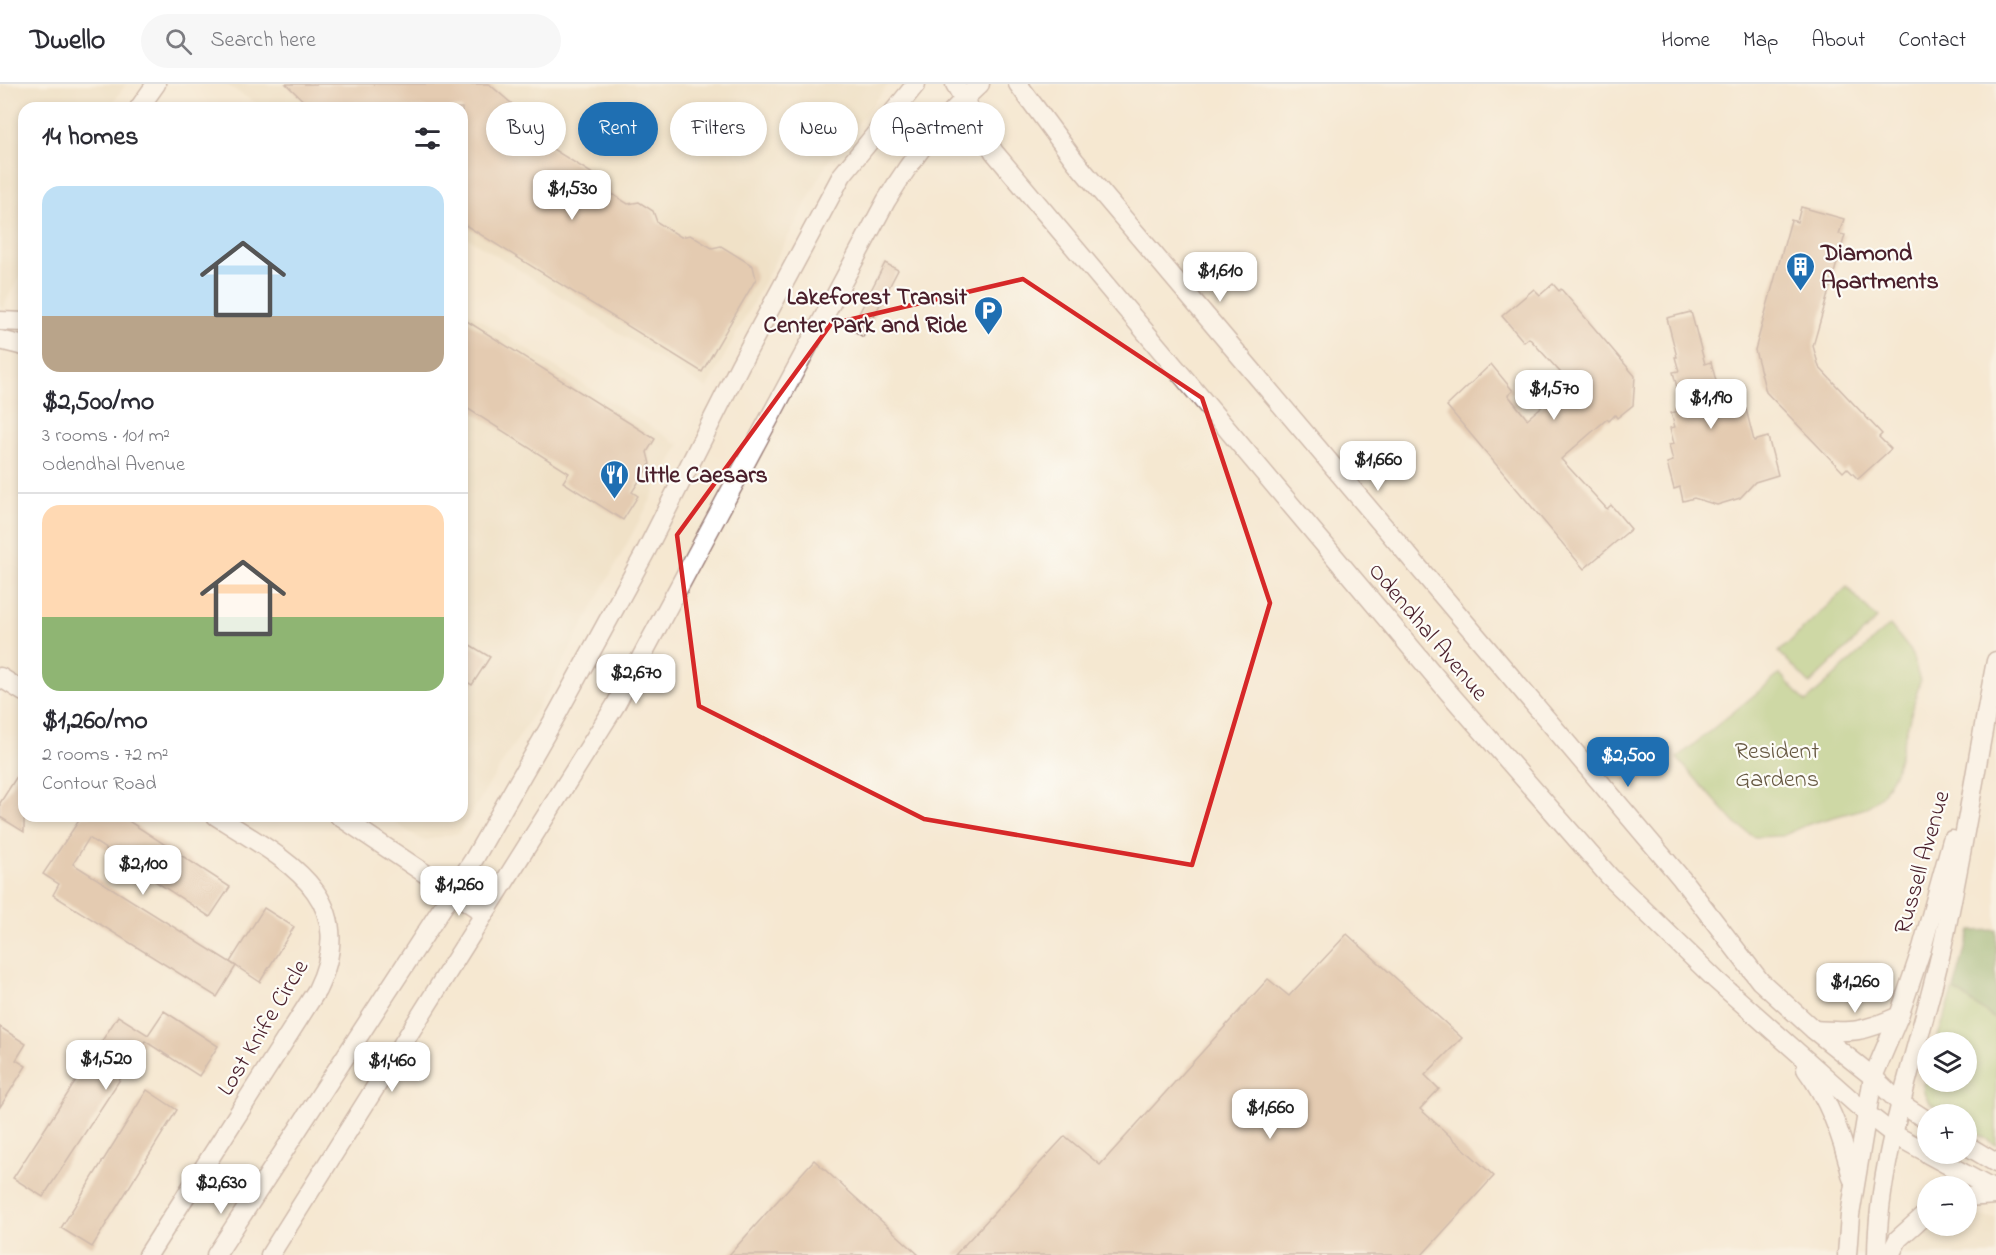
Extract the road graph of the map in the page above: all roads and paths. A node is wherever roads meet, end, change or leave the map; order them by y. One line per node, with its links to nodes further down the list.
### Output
1 (156, 84): 6 (street)
2 (916, 84): 17 (street)
3 (980, 84): 5 (street)
4 (1018, 84): 20 (street, Odendhal Avenue)
5 (958, 92): 18 (street); 21 (street, Odendhal Avenue)
6 (144, 102)
7 (0, 321): 8 (street)
8 (18, 322)
9 (0, 340): 10 (street)
10 (18, 344)
11 (1996, 661): 14 (street, Russell Avenue)
12 (0, 677): 13 (street)
13 (18, 688)
14 (1984, 725): 19 (street, Russell Avenue); 23 (street, Russell Avenue)
15 (225, 822): 35 (street, Lost Knife Circle)
16 (348, 822): 17 (street)
17 (454, 892): 18 (street); 36 (street)
18 (484, 913): 37 (street)
19 (1899, 1016): 20 (street); 22 (street, Russell Avenue)
20 (1814, 1030): 22 (street, Odendhal Avenue)
21 (1786, 1041): 24 (street, Odendhal Avenue); 31 (street)
22 (1873, 1077): 23 (street, Odendhal Avenue); 24 (street, Russell Avenue)
23 (1900, 1103): 25 (street, Odendhal Avenue); 26 (street, Russell Avenue)
24 (1866, 1113): 26 (street, Odendhal Avenue); 31 (street, Russell Avenue)
25 (1917, 1113)
26 (1893, 1134): 27 (street, Odendhal Avenue); 39 (street, Russell Avenue)
27 (1917, 1147)
28 (1977, 1151): 29 (street)
29 (1996, 1162)
30 (1947, 1164): 32 (street, Odendhal Avenue)
31 (1854, 1188): 38 (street, Russell Avenue)
32 (1996, 1193): 33 (street)
33 (1977, 1196)
34 (1917, 1222): 40 (street)
35 (148, 1255)
36 (216, 1255)
37 (270, 1255)
38 (1847, 1255)
39 (1877, 1255)
40 (1890, 1255)

